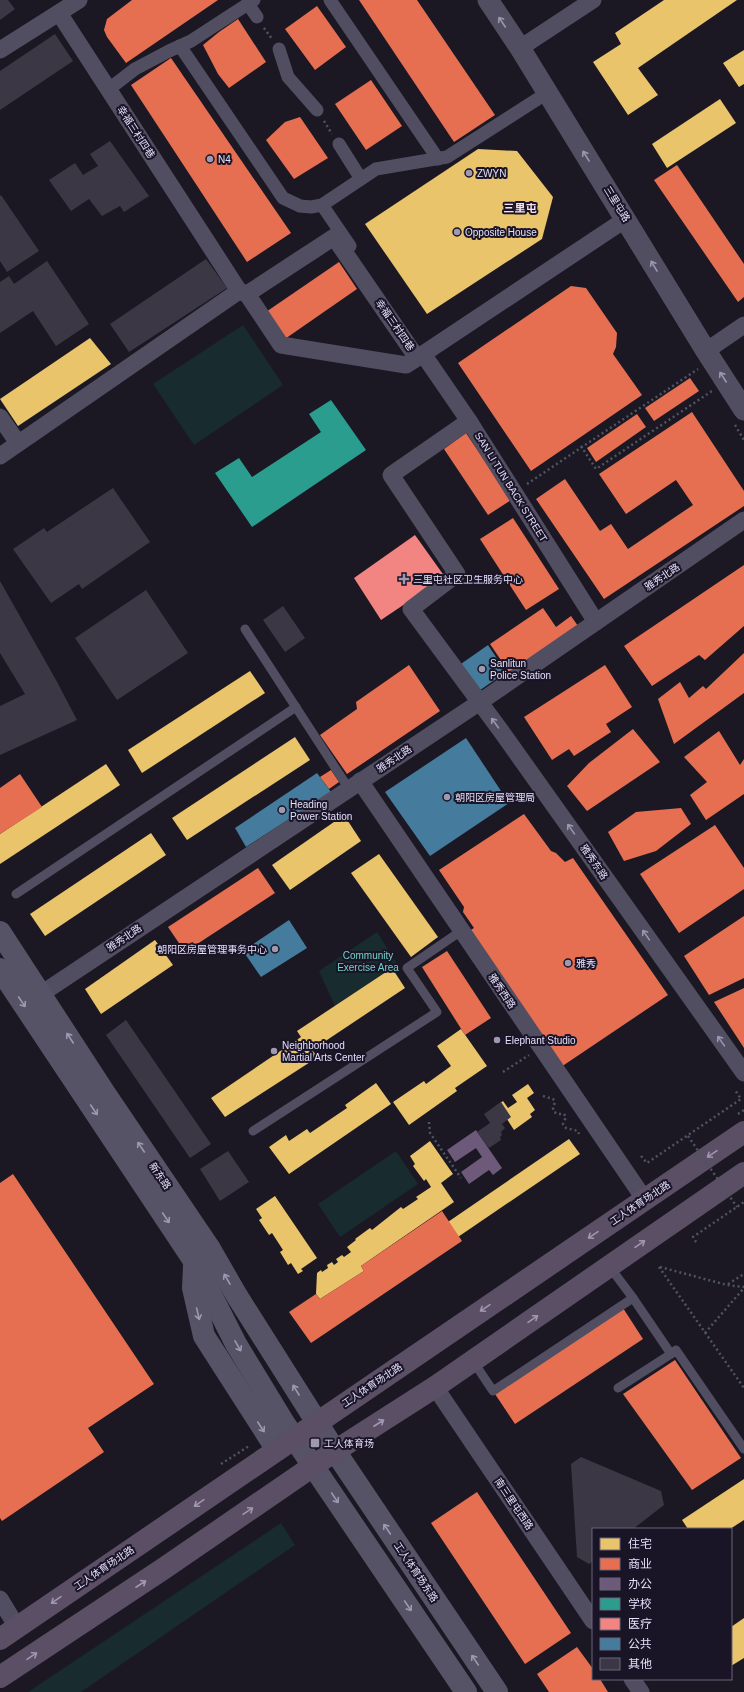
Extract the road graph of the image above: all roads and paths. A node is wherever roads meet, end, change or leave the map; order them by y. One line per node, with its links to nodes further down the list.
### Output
1 (79, 0): 6 (street)
2 (330, 0): 16 (street)
3 (488, 0): 9 (street, 三里屯路, one-way to 3)
4 (593, 0): 9 (street)
5 (251, 2): 7 (street); 8 (street)
6 (59, 13): 11 (street); 12 (street, 幸福三村四巷)
7 (256, 18): 10 (path)
8 (180, 46): 12 (street); 18 (street)
9 (520, 48): 13 (street, 三里屯路)
10 (279, 49): 14 (street)
11 (0, 50)
12 (108, 89): 21 (street, 幸福三村四巷)
13 (547, 93): 16 (street); 19 (street, 三里屯路, one-way to 13)
14 (317, 110): 15 (path)
15 (339, 144): 17 (street)
16 (438, 158): 17 (street)
17 (361, 179): 18 (street)
18 (322, 205): 20 (street)
19 (626, 219): 23 (street, 幸福三村四巷); 24 (street, 三里屯路, one-way to 19)
20 (337, 227): 21 (street); 23 (street)
21 (243, 292): 23 (street); 23 (street, 幸福三村四巷); 29 (street, 幸福三村四巷)
22 (744, 325): 24 (street)
23 (420, 356): 28 (street, SAN LI TUN BACK STREET)
24 (702, 360): 26 (street, 三里屯路, one-way to 24); 30 (path)
25 (712, 391): 30 (path)
26 (744, 410)
27 (0, 417): 29 (street)
28 (469, 421): 32 (street, SAN LI TUN BACK STREET); 36 (street, 雅秀东路)
29 (18, 443): 31 (street, 幸福三村四巷)
30 (581, 446): 32 (path)
31 (0, 456)
32 (515, 492): 34 (street, SAN LI TUN BACK STREET)
33 (744, 520): 34 (street, 雅秀北路)
34 (596, 622): 36 (street, 雅秀北路)
35 (245, 629): 37 (lane)
36 (480, 702): 38 (street, 雅秀北路); 46 (street, 雅秀东路, one-way to 36)
37 (296, 708): 38 (lane); 39 (lane)
38 (354, 785): 40 (street, 雅秀西路); 43 (street, 雅秀北路)
39 (16, 894)
40 (461, 931): 44 (street, 雅秀西路); 50 (lane)
41 (0, 932): 43 (main road, 新东路)
42 (0, 969): 61 (main road, 新东路, one-way to 61)
43 (41, 994): 73 (main road, 新东路, one-way to 43)
44 (541, 1047): 45 (path); 57 (street, 雅秀西路)
45 (503, 1072)
46 (744, 1073)
47 (735, 1090): 52 (path)
48 (543, 1096): 53 (path)
49 (428, 1122): 56 (path)
50 (253, 1131)
51 (744, 1132): 57 (main road, 工人体育场北路, one-way to 57)
52 (688, 1136): 54 (path); 59 (path, bridge)
53 (584, 1140)
54 (641, 1156)
55 (744, 1173): 62 (main road, one-way to 55)
56 (461, 1178)
57 (645, 1200): 73 (main road, 工人体育场北路, one-way to 73)
58 (744, 1202): 59 (path)
59 (737, 1207): 60 (path)
60 (696, 1242)
61 (194, 1261): 74 (main road, 新东路, one-way to 74); 76 (main road, one-way to 76)
62 (609, 1266): 66 (lane); 69 (main road, one-way to 62)
63 (744, 1274): 64 (path)
64 (727, 1285): 65 (path); 67 (path)
65 (744, 1288): 67 (path)
66 (633, 1298): 68 (lane); 69 (lane)
67 (705, 1333): 72 (path)
68 (671, 1354): 71 (lane); 75 (lane)
69 (473, 1361): 70 (main road)
70 (435, 1387): 77 (main road, one-way to 70); 80 (street, 南三里屯西路)
71 (618, 1388)
72 (744, 1388)
73 (317, 1422): 74 (main road, 工人体育场北路); 77 (main road, 新东路)
74 (295, 1437): 76 (main road, 工人体育场北路); 78 (main road, 新东路)
75 (744, 1449)
76 (277, 1450): 81 (main road, 工人体育场北路, one-way to 81)
77 (335, 1451): 78 (main road); 85 (main road, 工人体育场东路, one-way to 77)
78 (314, 1466): 82 (main road, one-way to 78); 84 (main road, one-way to 84)
79 (0, 1599): 81 (street)
80 (592, 1620)
81 (9, 1633)
82 (0, 1677)
83 (633, 1680): 86 (street)
84 (466, 1692)
85 (497, 1692)
86 (641, 1692)

